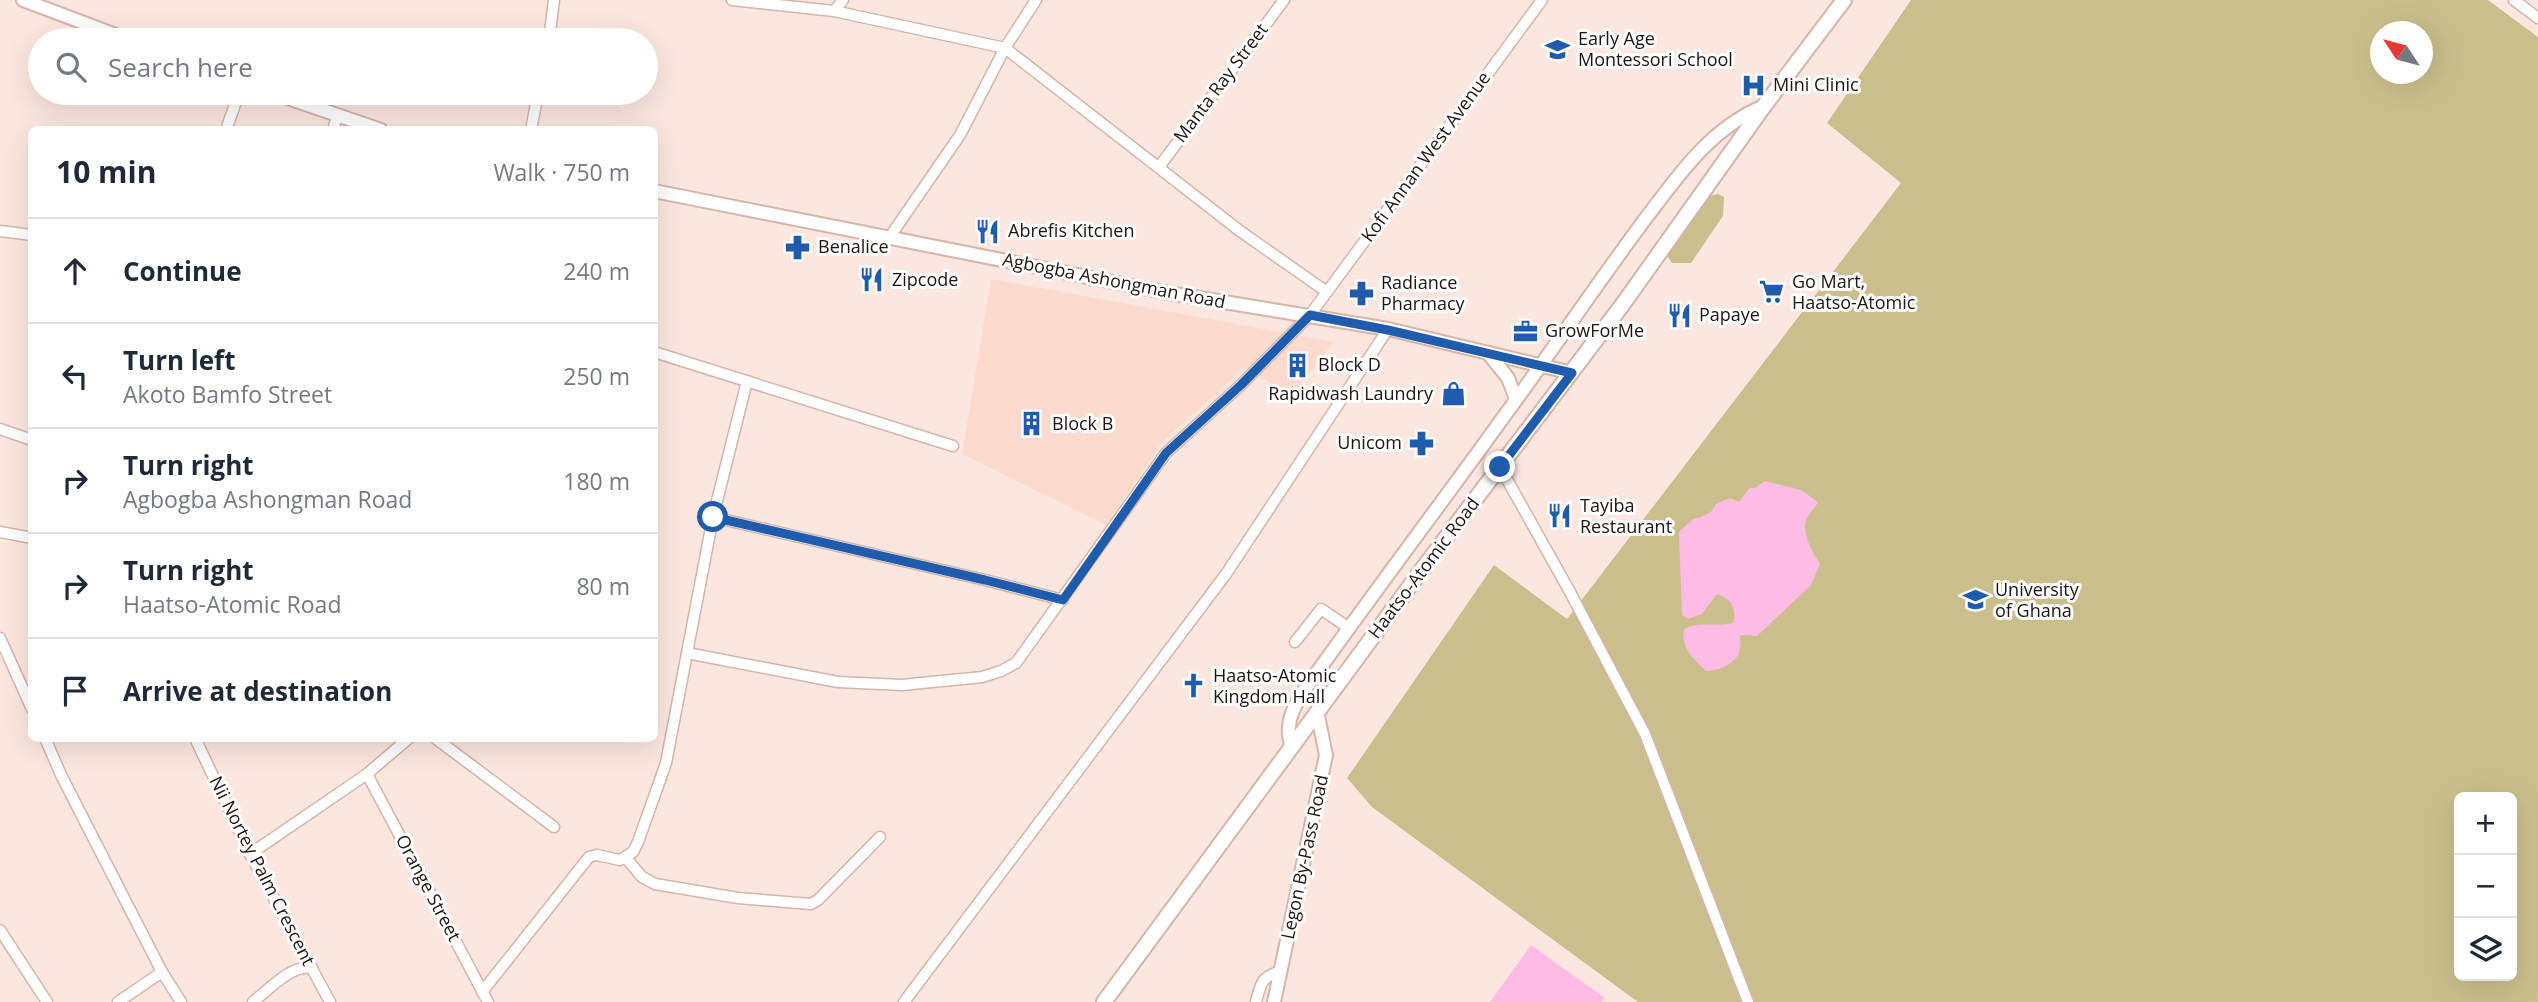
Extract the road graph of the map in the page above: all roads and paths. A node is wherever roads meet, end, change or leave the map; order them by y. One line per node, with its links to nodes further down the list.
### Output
1 (23, 0): 12 (street)
2 (554, 0): 13 (street)
3 (732, 0): 10 (street)
4 (843, 0): 10 (street)
5 (1036, 0): 14 (street)
6 (1284, 0): 24 (street, Manta Ray Street)
7 (1542, 0): 29 (street, Kofi Annan West Avenue)
8 (1844, 0): 18 (main road, Haatso-Atomic Road)
9 (2514, 0): 11 (street)
10 (834, 11): 14 (street)
11 (2538, 18)
12 (97, 28)
13 (550, 28)
14 (1005, 48): 24 (street); 28 (street)
15 (235, 105): 20 (street)
16 (306, 105): 19 (street)
17 (536, 105): 23 (street)
18 (1764, 106): 34 (street); 35 (main road, Haatso-Atomic Road)
19 (337, 116): 21 (street); 22 (street)
20 (227, 126)
21 (334, 126)
22 (368, 126)
23 (532, 126)
24 (1158, 167): 29 (street)
25 (658, 193): 28 (street, Agbogba Ashongman Road)
26 (0, 231): 27 (street)
27 (28, 234)
28 (889, 238): 30 (street, Agbogba Ashongman Road)
29 (1327, 292): 30 (street, Kofi Annan West Avenue)
30 (1310, 315): 31 (street, Agbogba Ashongman Road); 45 (street, Kofi Annan West Avenue)
31 (1388, 330): 33 (street, Agbogba Ashongman Road); 73 (street)
32 (658, 353): 36 (street)
33 (1488, 353): 34 (street, Agbogba Ashongman Road); 37 (street)
34 (1541, 365): 35 (street, Agbogba Ashongman Road); 37 (street)
35 (1572, 373): 41 (main road, Haatso-Atomic Road)
36 (747, 381): 40 (street); 42 (street)
37 (1516, 399): 46 (street)
38 (0, 429): 39 (street)
39 (28, 439)
40 (953, 446)
41 (1500, 467): 51 (main road, Haatso-Atomic Road); 77 (street)
42 (713, 517): 45 (street); 49 (street)
43 (0, 532): 44 (street)
44 (28, 537)
45 (1063, 600): 49 (street, Kofi Annan West Avenue)
46 (1349, 628): 48 (street); 56 (street)
47 (0, 638): 50 (street)
48 (1295, 642)
49 (687, 653): 61 (street)
50 (28, 700)
51 (1317, 711): 56 (main road, Haatso-Atomic Road); 64 (street, Legon By-Pass Road)
52 (46, 742): 65 (street)
53 (197, 742): 60 (street, Nii Nortey Palm Crescent)
54 (405, 742): 57 (street)
55 (440, 742): 58 (street)
56 (1292, 746): 74 (main road, Haatso-Atomic Road)
57 (367, 774): 60 (street); 66 (street, Orange Street)
58 (554, 827)
59 (880, 837): 61 (street)
60 (250, 854): 63 (street, Nii Nortey Palm Crescent)
61 (626, 858): 66 (street)
62 (0, 930): 67 (street)
63 (312, 968): 70 (street); 71 (street, Nii Nortey Palm Crescent)
64 (1281, 971): 75 (street); 76 (street, Legon By-Pass Road)
65 (162, 972): 68 (street); 69 (street)
66 (482, 992): 72 (street, Orange Street)
67 (47, 1002)
68 (118, 1002)
69 (181, 1002)
70 (253, 1002)
71 (330, 1002)
72 (488, 1002)
73 (904, 1002)
74 (1104, 1002)
75 (1256, 1002)
76 (1274, 1002)
77 (1748, 1002)

